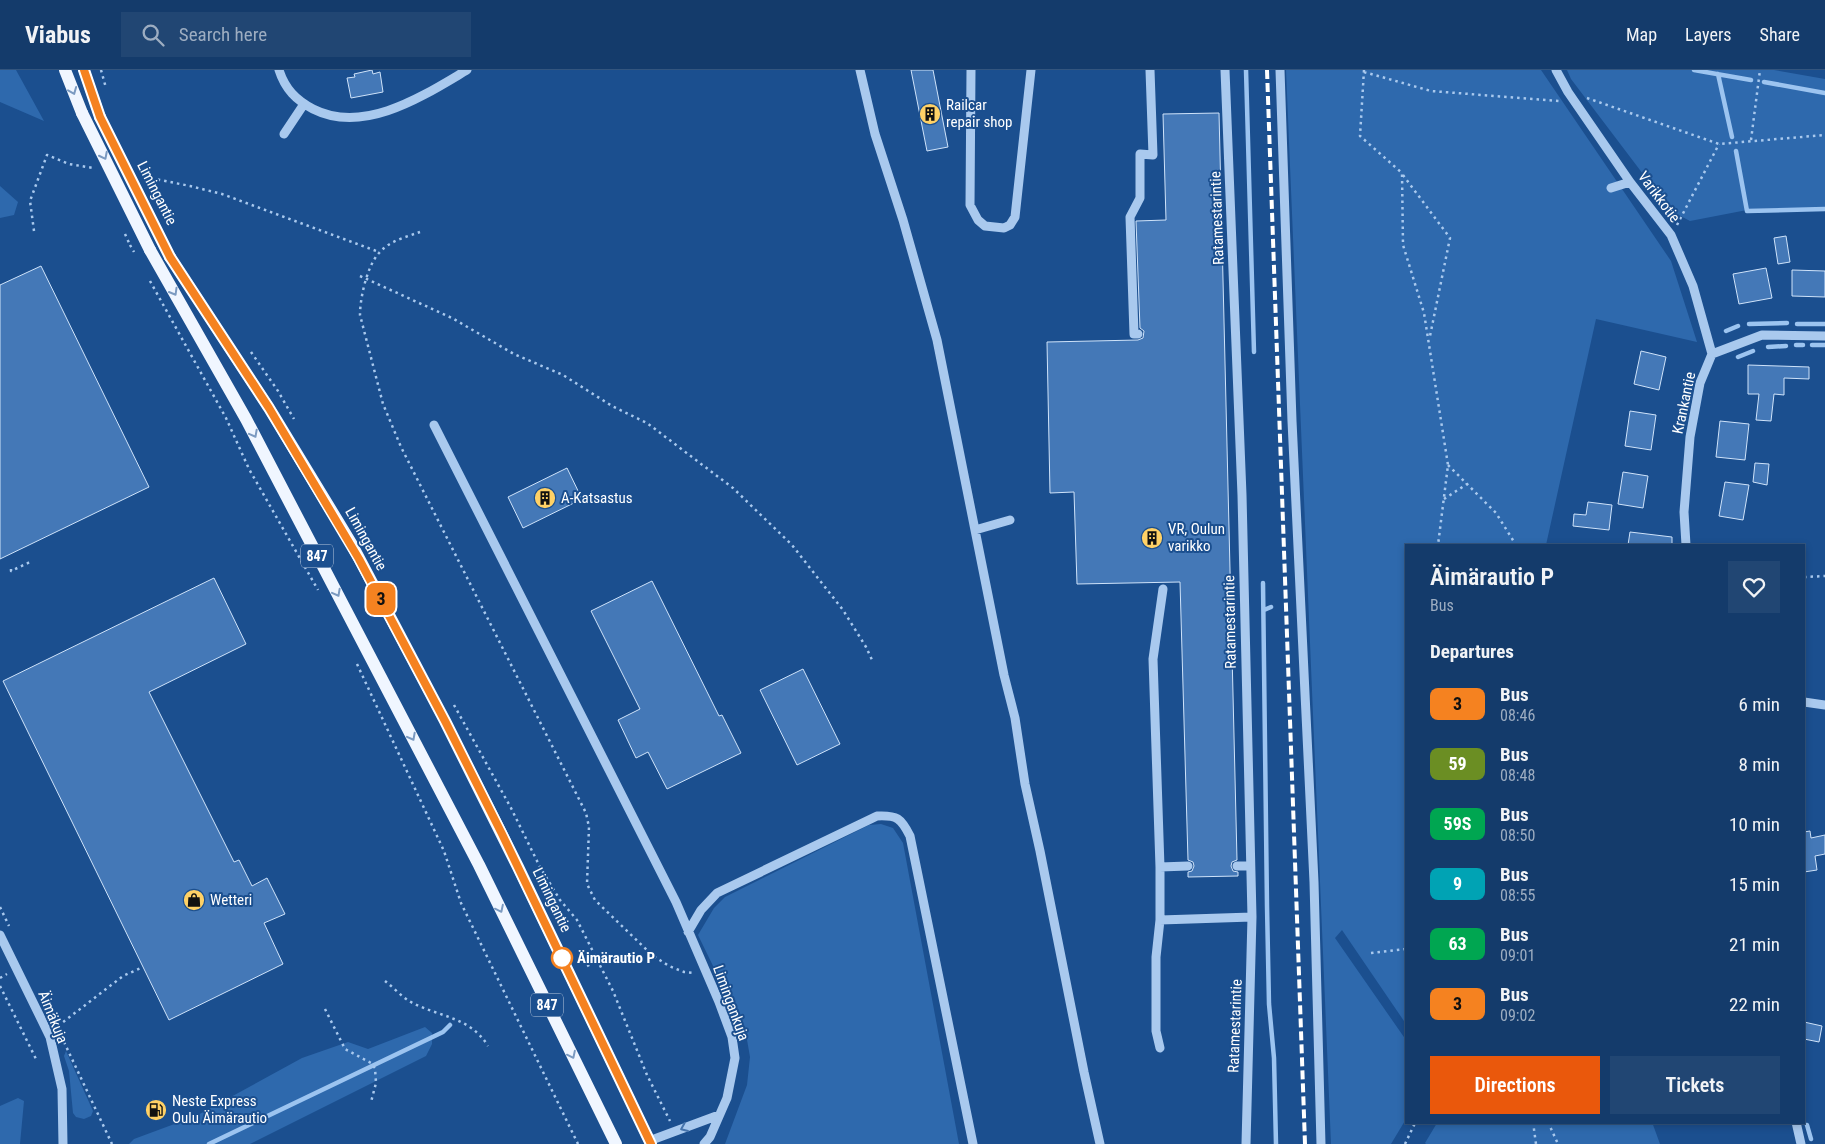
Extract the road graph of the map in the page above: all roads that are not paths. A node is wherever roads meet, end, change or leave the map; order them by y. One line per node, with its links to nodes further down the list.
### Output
1 (65, 70): 39 (main road, Limingantie / 847, one-way to 39, bridge)
2 (84, 70): 37 (main road, Limingantie / 847, bridge)
3 (279, 70): 12 (street)
4 (466, 70): 12 (street)
5 (860, 70): 21 (street)
6 (971, 70): 7 (street)
7 (1031, 70)
8 (1150, 70): 16 (street)
9 (1225, 70): 28 (street, Ratamestarintie)
10 (1280, 70): 44 (street)
11 (1556, 70): 14 (street, Varikkotie)
12 (304, 104): 13 (street)
13 (284, 134)
14 (1630, 182): 15 (street); 18 (street, Varikkotie)
15 (1611, 188)
16 (1138, 334)
17 (1825, 336): 18 (street)
18 (1712, 354): 22 (street, Krankantie)
19 (434, 425): 32 (street, Limingankuja)
20 (1010, 520): 21 (street)
21 (975, 530): 42 (street)
22 (1686, 544)
23 (1162, 589): 29 (street)
24 (1805, 702): 25 (street)
25 (1825, 705)
26 (1188, 866): 29 (street)
27 (1237, 866): 28 (street)
28 (1250, 866): 30 (street, Ratamestarintie)
29 (1160, 867): 31 (street)
30 (1252, 917): 31 (street); 43 (street, Ratamestarintie)
31 (1160, 920): 34 (street)
32 (688, 932): 35 (street, Limingankuja); 41 (street)
33 (0, 936): 38 (street, Äimäkuja)
34 (1160, 1048)
35 (719, 1115): 37 (street, one-way to 37); 40 (street, Limingankuja)
36 (1796, 1124): 45 (street)
37 (648, 1143)
38 (63, 1144)
39 (616, 1144)
40 (704, 1144)
41 (973, 1144)
42 (1100, 1144)
43 (1246, 1144)
44 (1321, 1144)
45 (1801, 1144)

